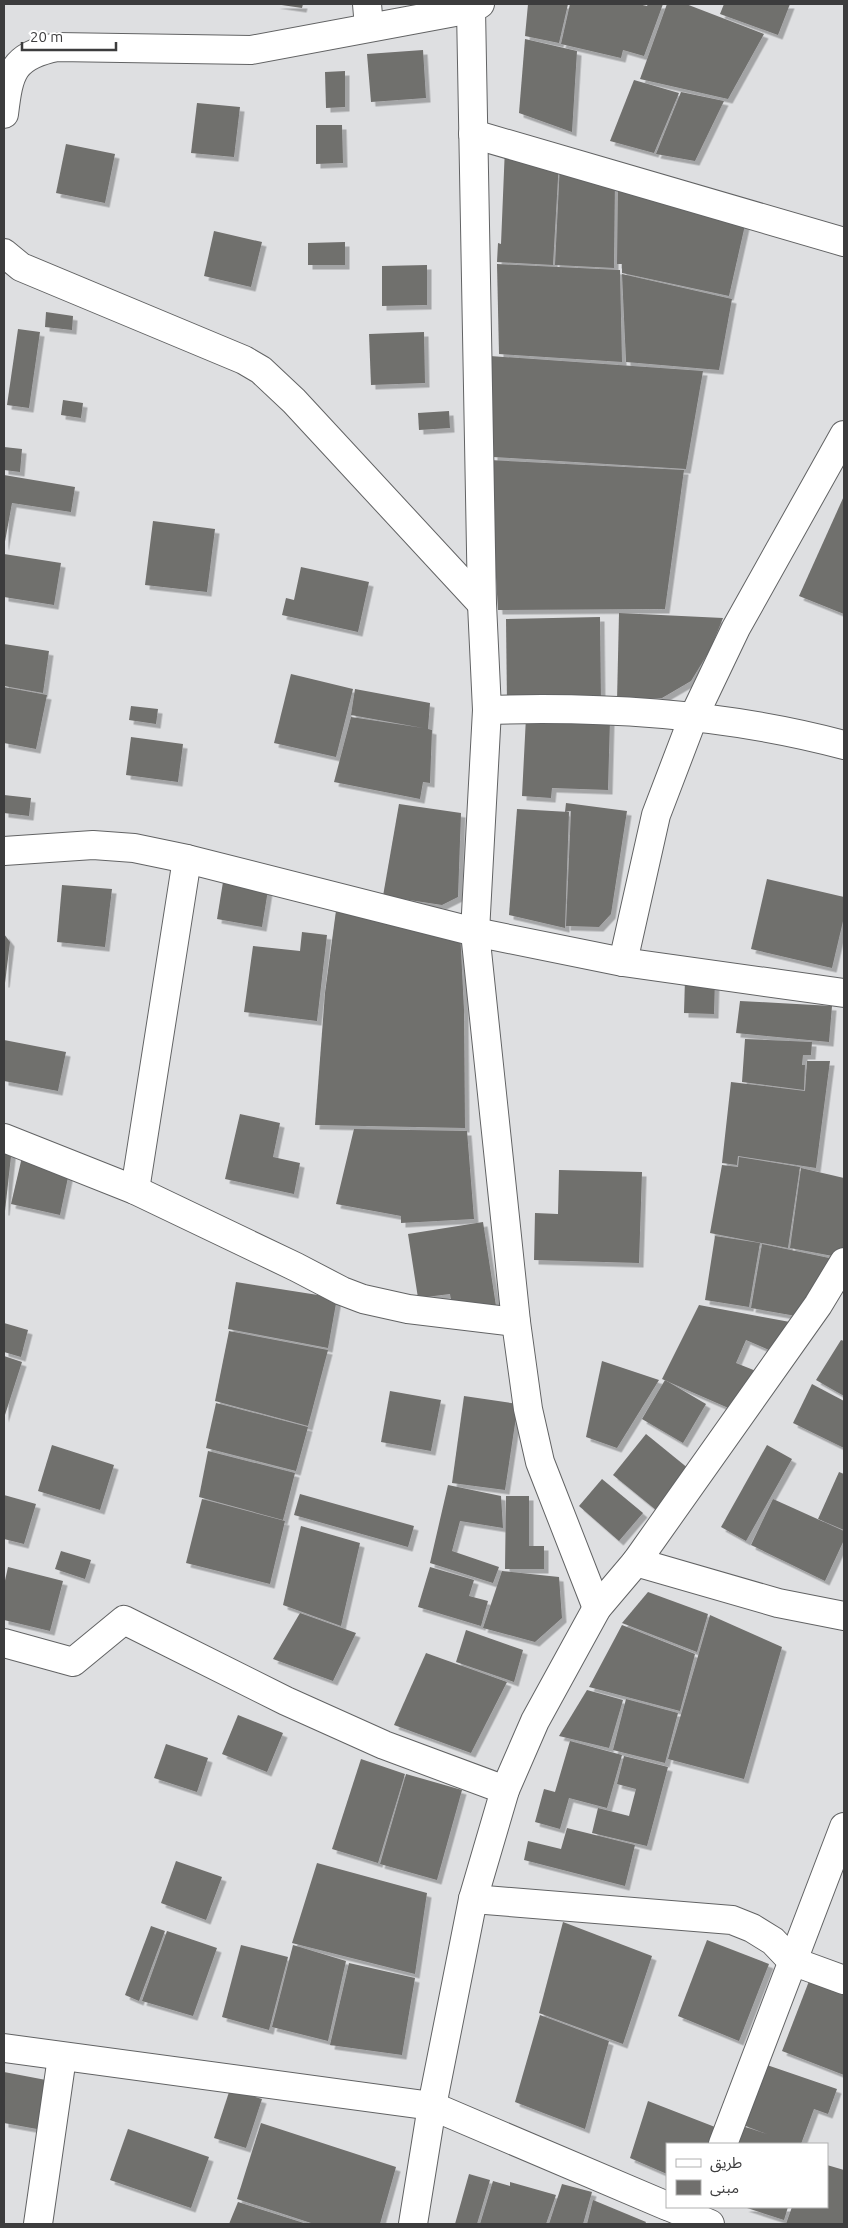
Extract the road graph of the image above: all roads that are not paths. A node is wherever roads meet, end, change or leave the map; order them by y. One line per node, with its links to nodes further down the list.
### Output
1 (475, 6): 2 (street); 5 (street)
2 (368, 15): 3 (street)
3 (10, 67): 4 (street)
4 (4, 114)
5 (473, 134): 6 (street); 9 (street)
6 (844, 242)
7 (4, 255): 9 (street)
8 (844, 436): 11 (street)
9 (482, 604): 10 (street)
10 (487, 710): 11 (street); 15 (street)
11 (692, 718): 12 (street); 16 (street)
12 (844, 745)
13 (4, 851): 14 (street)
14 (187, 859): 15 (street); 19 (street)
15 (475, 932): 16 (street); 21 (street)
16 (623, 962): 17 (street)
17 (844, 992)
18 (4, 1138): 19 (street)
19 (135, 1190): 21 (street)
20 (844, 1262): 22 (street)
21 (516, 1322): 23 (street)
22 (636, 1562): 23 (street); 24 (street)
23 (597, 1608): 26 (street)
24 (844, 1616)
25 (4, 1643): 26 (street)
26 (505, 1790): 28 (street)
27 (844, 1827): 29 (street)
28 (473, 1899): 29 (street); 33 (street)
29 (792, 1962): 30 (street); 34 (street)
30 (844, 1980)
31 (4, 2048): 32 (street)
32 (62, 2057): 33 (street); 38 (street)
33 (432, 2106): 35 (street); 39 (street)
34 (723, 2143)
35 (666, 2205)
36 (675, 2208): 37 (street)
37 (702, 2216)
38 (38, 2224)
39 (412, 2224)

